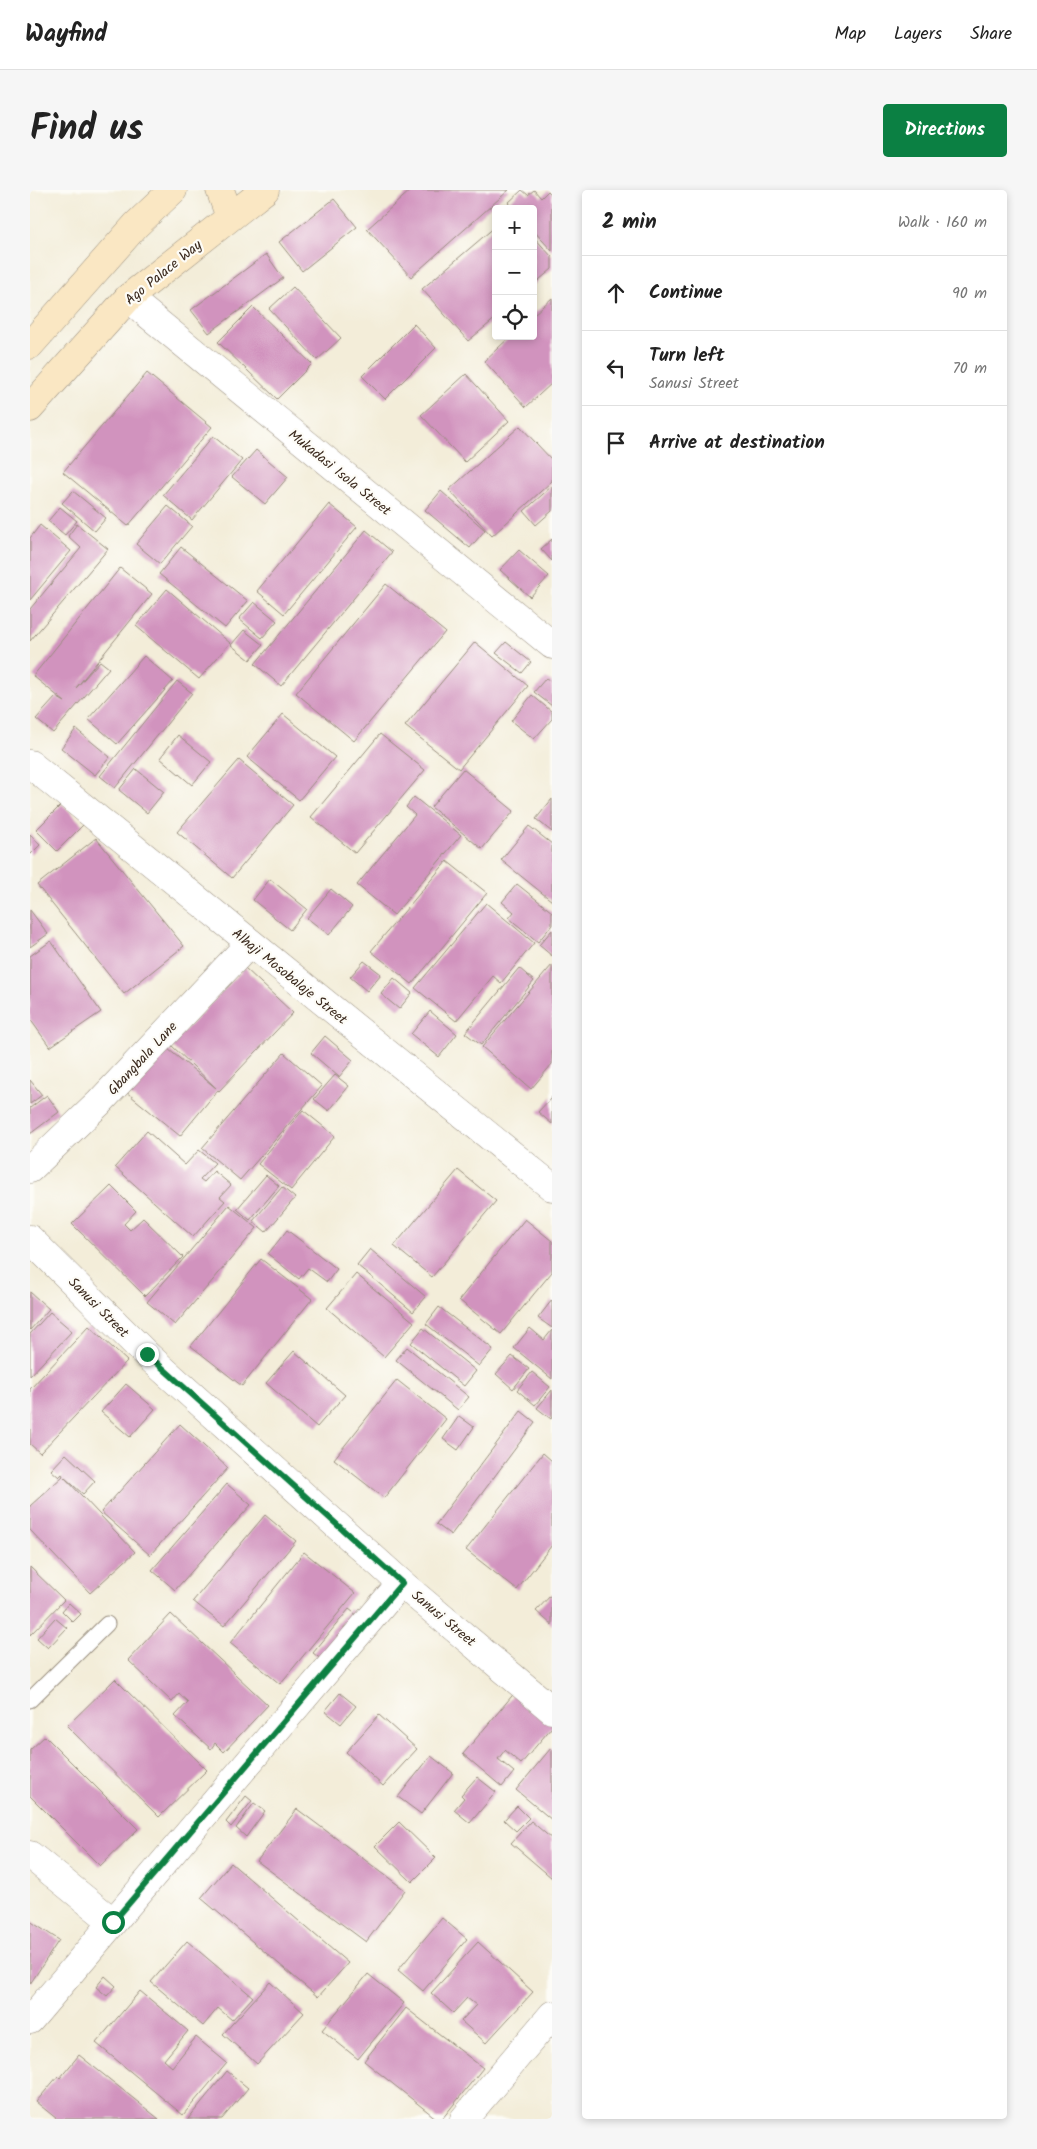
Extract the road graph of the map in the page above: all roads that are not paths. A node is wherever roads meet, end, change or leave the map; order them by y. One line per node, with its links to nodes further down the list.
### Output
1 (173, 190): 6 (main road)
2 (220, 190): 4 (main road)
3 (265, 190): 4 (main road, Ago Palace Way)
4 (230, 217): 5 (main road, Ago Palace Way)
5 (128, 298): 7 (main road, Ago Palace Way); 8 (street, Mukadasi Isola Street)
6 (30, 345)
7 (30, 408)
8 (552, 645)
9 (30, 764): 10 (street, Alhaji Mosobalaje Street)
10 (250, 943): 11 (street, Gbangbala Lane); 12 (street, Alhaji Mosobalaje Street)
11 (30, 1169)
12 (552, 1186)
13 (30, 1239): 14 (street, Sanusi Street)
14 (402, 1583): 17 (street, Sanusi Street); 19 (street)
15 (107, 1624): 16 (lane)
16 (30, 1700)
17 (552, 1710)
18 (30, 1855): 19 (street)
19 (113, 1922): 21 (street)
20 (552, 2015): 22 (street)
21 (30, 2020)
22 (464, 2119)

